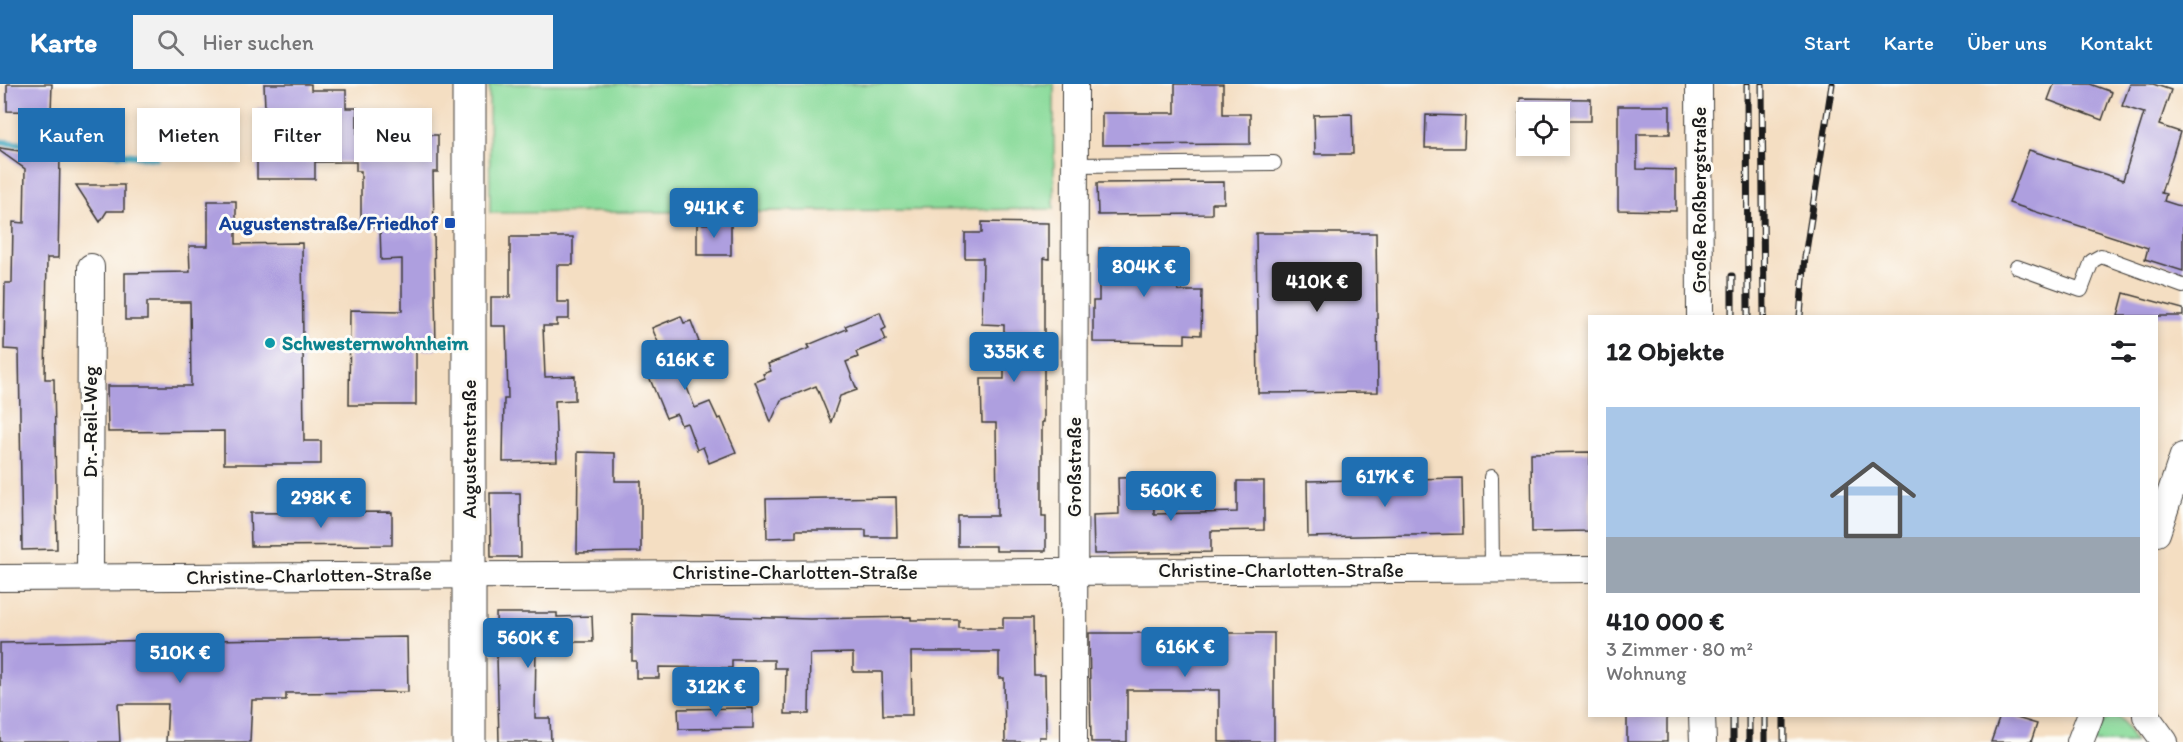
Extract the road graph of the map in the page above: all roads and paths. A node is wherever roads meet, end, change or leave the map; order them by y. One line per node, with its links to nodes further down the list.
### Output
1 (469, 84): 16 (street, Augustenstraße)
2 (1075, 84): 5 (street, Großstraße)
3 (1699, 84): 9 (street, Große Roßbergstraße)
4 (1274, 163): 5 (lane)
5 (1075, 165): 15 (street, Großstraße)
6 (91, 267): 17 (street, Dr.-Reil-Weg)
7 (2017, 267): 8 (lane)
8 (2183, 286)
9 (1700, 315)
10 (2183, 456): 12 (street)
11 (1491, 477): 13 (lane)
12 (2158, 530)
13 (1492, 569): 14 (street, Christine-Charlotten-Straße); 15 (street, Christine-Charlotten-Straße)
14 (1588, 569)
15 (1074, 571): 16 (street, Christine-Charlotten-Straße); 23 (street, Großstraße)
16 (469, 573): 17 (street, Christine-Charlotten-Straße); 22 (street, Augustenstraße)
17 (90, 577): 18 (street, Christine-Charlotten-Straße)
18 (0, 578)
19 (1702, 717): 24 (street)
20 (2090, 717): 25 (street)
21 (2147, 717): 26 (street)
22 (469, 742)
23 (1074, 742)
24 (1703, 742)
25 (2080, 742)
26 (2165, 742)

